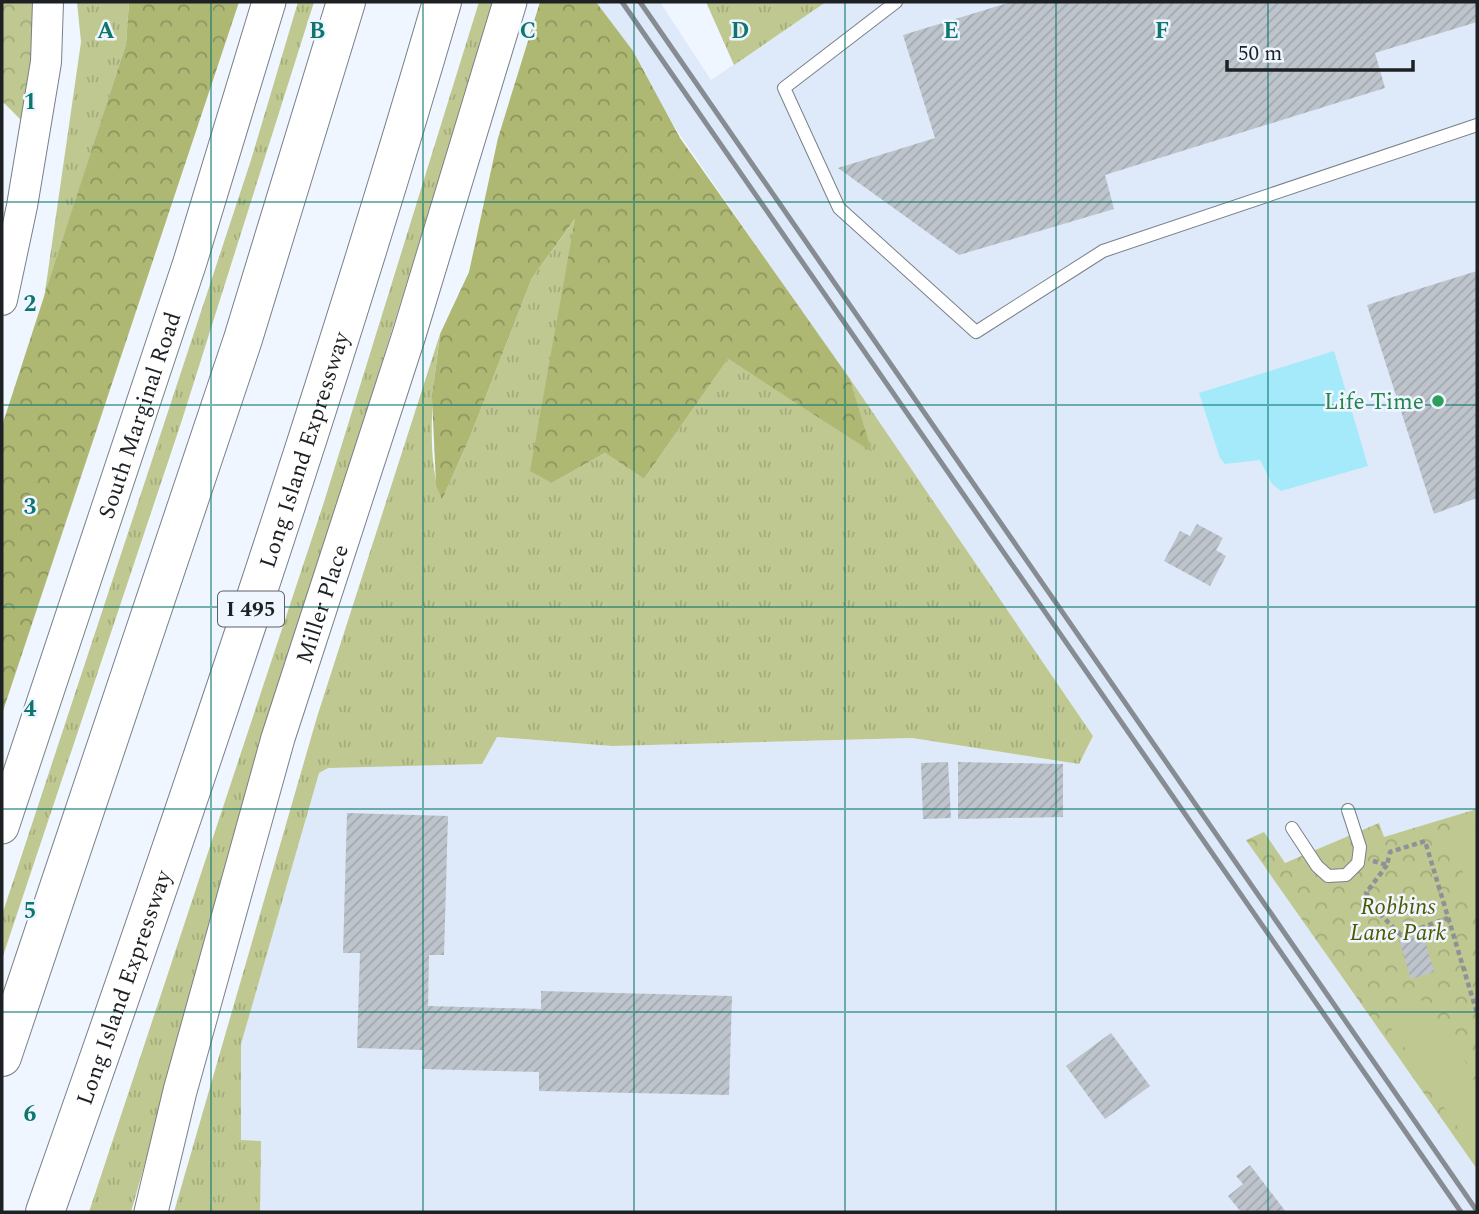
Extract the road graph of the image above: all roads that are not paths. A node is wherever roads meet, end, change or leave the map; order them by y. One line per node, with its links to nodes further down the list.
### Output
1 (48, 2): 8 (street)
2 (269, 2): 10 (main road, South Marginal Road)
3 (346, 2): 12 (highway)
4 (442, 2): 14 (highway, Long Island Expressway / I 495)
5 (510, 2): 13 (main road, Miller Place)
6 (896, 2): 7 (lane)
7 (1477, 125)
8 (2, 300)
9 (1348, 810): 11 (lane)
10 (2, 827)
11 (1292, 828)
12 (2, 1057)
13 (154, 1202)
14 (45, 1212)

